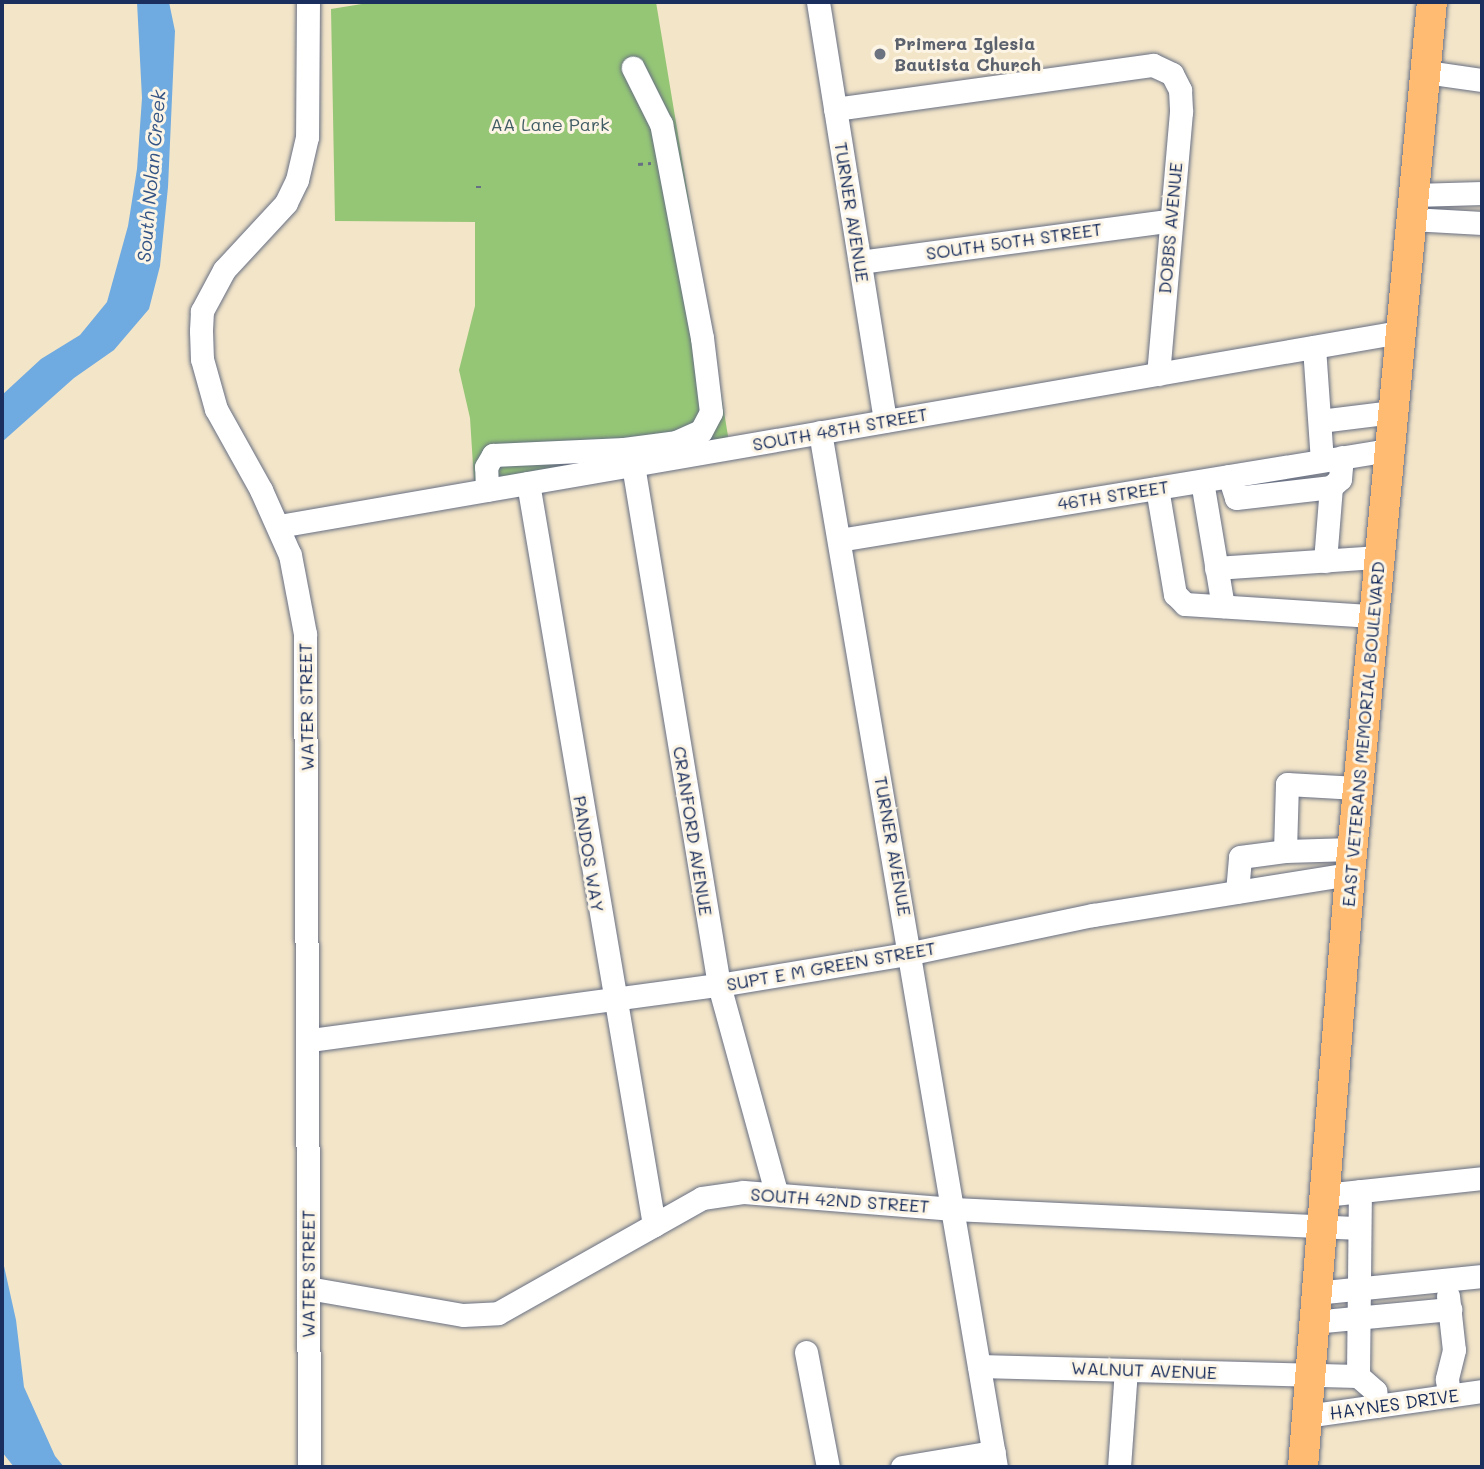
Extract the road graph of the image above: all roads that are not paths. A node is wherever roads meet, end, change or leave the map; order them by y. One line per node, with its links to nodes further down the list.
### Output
1 (308, 2): 31 (street, WATER STREET)
2 (818, 2): 7 (street, TURNER AVENUE)
3 (1433, 2): 5 (main road, EAST VETERANS MEMORIAL BOULEVARD)
4 (633, 68): 17 (street)
5 (1426, 72): 6 (street); 9 (main road, EAST VETERANS MEMORIAL BOULEVARD)
6 (1482, 80)
7 (835, 108): 10 (street, DOBBS AVENUE); 12 (street, TURNER AVENUE)
8 (1482, 193): 9 (street)
9 (1413, 207): 11 (street); 13 (main road, EAST VETERANS MEMORIAL BOULEVARD)
10 (1169, 221): 12 (street, SOUTH 50TH STREET); 15 (street, DOBBS AVENUE)
11 (1482, 223)
12 (860, 262): 18 (street, TURNER AVENUE)
13 (1400, 332): 14 (street, SOUTH 48TH STREET); 16 (main road, EAST VETERANS MEMORIAL BOULEVARD)
14 (1314, 347): 15 (street, SOUTH 48TH STREET); 19 (street)
15 (1158, 374): 18 (street, SOUTH 48TH STREET)
16 (1392, 412): 19 (street); 22 (main road, EAST VETERANS MEMORIAL BOULEVARD)
17 (708, 421): 21 (street); 30 (street)
18 (885, 421): 20 (street, SOUTH 48TH STREET)
19 (1320, 421): 23 (street)
20 (820, 432): 21 (street, SOUTH 48TH STREET); 32 (street, TURNER AVENUE)
21 (716, 450): 24 (street, SOUTH 48TH STREET)
22 (1388, 450): 23 (street, 46TH STREET); 33 (main road, EAST VETERANS MEMORIAL BOULEVARD)
23 (1332, 459): 25 (street, 46TH STREET); 28 (street)
24 (633, 465): 27 (street, SOUTH 48TH STREET); 43 (street, CRANFORD AVENUE)
25 (1228, 476): 26 (street, 46TH STREET); 28 (street)
26 (1202, 481): 29 (street, 46TH STREET); 35 (street)
27 (528, 483): 30 (street, SOUTH 48TH STREET); 44 (street, PANDOS WAY)
28 (1331, 487): 34 (street)
29 (1157, 488): 32 (street, 46TH STREET); 36 (street)
30 (487, 490): 31 (street, SOUTH 48TH STREET)
31 (279, 526): 45 (street, WATER STREET)
32 (839, 540): 42 (street, TURNER AVENUE)
33 (1378, 557): 34 (street); 37 (main road, EAST VETERANS MEMORIAL BOULEVARD)
34 (1325, 561): 35 (street)
35 (1216, 568): 36 (street)
36 (1223, 606): 37 (street)
37 (1373, 616): 38 (main road, EAST VETERANS MEMORIAL BOULEVARD)
38 (1357, 788): 39 (street); 40 (main road, EAST VETERANS MEMORIAL BOULEVARD)
39 (1285, 851): 40 (street); 41 (street)
40 (1351, 861): 41 (street, SUPT E M GREEN STREET); 49 (main road, EAST VETERANS MEMORIAL BOULEVARD)
41 (1237, 892): 42 (street, SUPT E M GREEN STREET)
42 (912, 953): 43 (street, SUPT E M GREEN STREET); 50 (street, TURNER AVENUE)
43 (719, 985): 44 (street, SUPT E M GREEN STREET); 48 (street, CRANFORD AVENUE)
44 (614, 1000): 45 (street, SUPT E M GREEN STREET); 51 (street, PANDOS WAY)
45 (310, 1040): 56 (street, WATER STREET)
46 (1482, 1178): 47 (street)
47 (1360, 1191): 49 (street); 53 (street)
48 (776, 1192): 50 (street, SOUTH 42ND STREET); 51 (street, SOUTH 42ND STREET)
49 (1324, 1195): 52 (main road, EAST VETERANS MEMORIAL BOULEVARD)
50 (954, 1209): 52 (street, SOUTH 42ND STREET); 62 (street, TURNER AVENUE)
51 (654, 1225): 56 (street, SOUTH 42ND STREET)
52 (1321, 1226): 53 (street, SOUTH 42ND STREET); 58 (main road, EAST VETERANS MEMORIAL BOULEVARD)
53 (1359, 1228): 57 (street)
54 (1482, 1276): 55 (street)
55 (1446, 1279): 57 (street); 59 (street)
56 (308, 1288): 71 (street, WATER STREET)
57 (1357, 1289): 58 (street); 60 (street)
58 (1314, 1308): 60 (street); 64 (main road, EAST VETERANS MEMORIAL BOULEVARD)
59 (1450, 1309): 60 (street); 67 (street)
60 (1358, 1317): 65 (street)
61 (806, 1352): 72 (street)
62 (979, 1366): 63 (street, WALNUT AVENUE); 70 (street, TURNER AVENUE)
63 (1126, 1370): 64 (street, WALNUT AVENUE); 74 (street)
64 (1309, 1375): 65 (street, WALNUT AVENUE); 69 (main road, EAST VETERANS MEMORIAL BOULEVARD)
65 (1358, 1376): 68 (street)
66 (1482, 1391): 67 (street, HAYNES DRIVE)
67 (1449, 1396): 68 (street, HAYNES DRIVE)
68 (1377, 1406): 69 (street, HAYNES DRIVE)
69 (1306, 1416): 75 (main road, EAST VETERANS MEMORIAL BOULEVARD)
70 (995, 1460): 73 (street)
71 (309, 1467)
72 (828, 1467)
73 (902, 1467)
74 (1119, 1467)
75 (1303, 1467)

